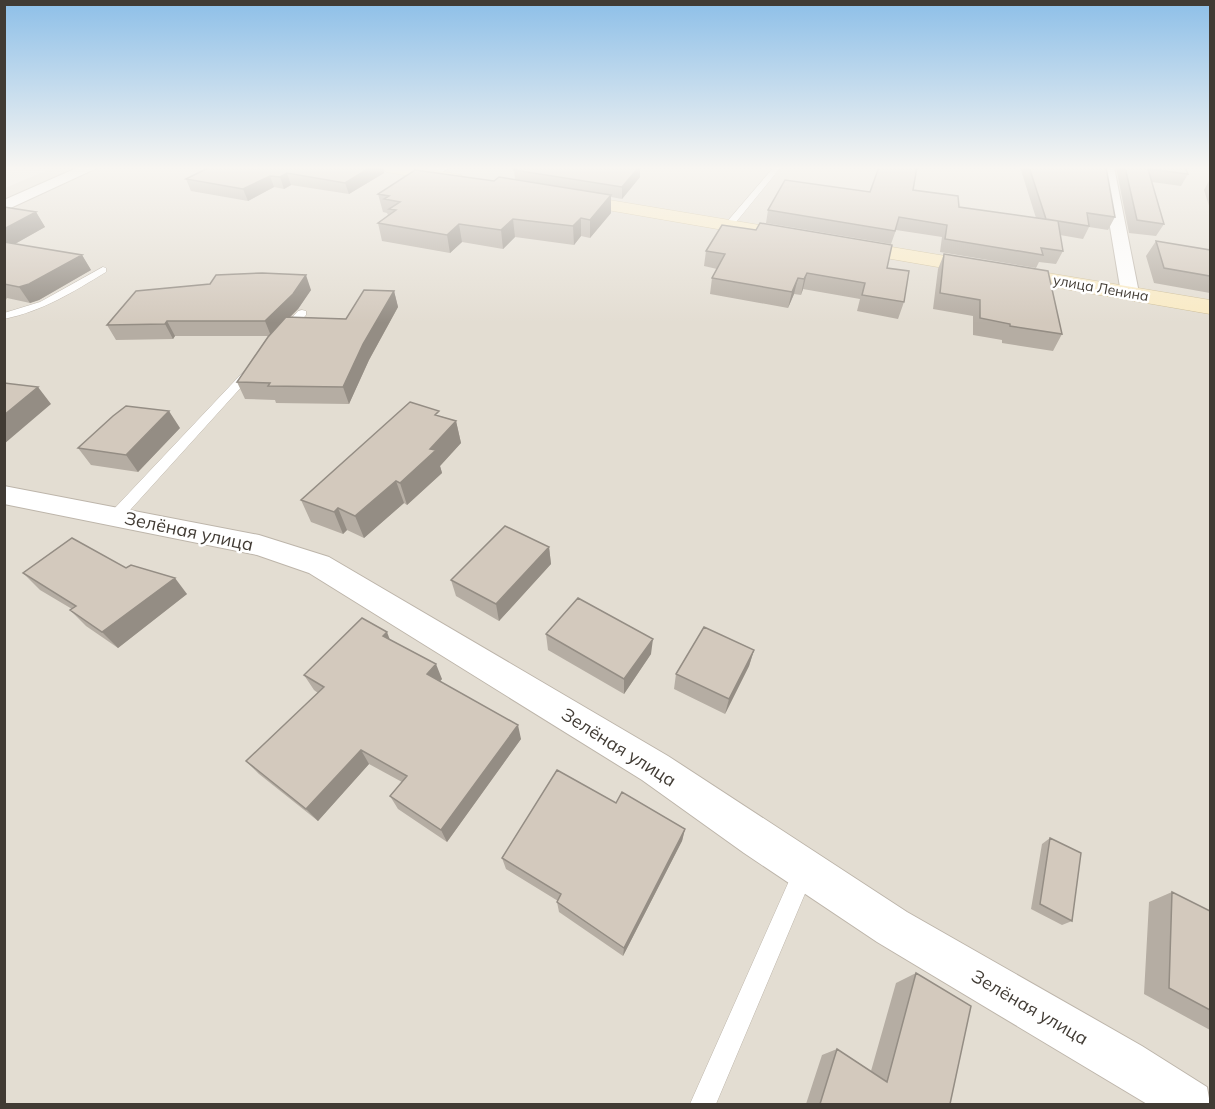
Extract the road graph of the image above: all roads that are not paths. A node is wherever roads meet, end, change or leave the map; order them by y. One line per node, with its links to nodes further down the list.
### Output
1 (691, 219): 4 (street, улица Ленина)
2 (734, 219): 4 (lane)
3 (1116, 219): 6 (street)
4 (729, 225): 6 (street, улица Ленина)
5 (103, 270): 9 (lane)
6 (1130, 293): 7 (street, улица Ленина)
7 (1210, 307)
8 (302, 313): 10 (lane)
9 (4, 316)
10 (279, 339)
11 (256, 364): 13 (lane)
12 (4, 495): 13 (street, Зелёная улица)
13 (117, 515): 14 (street, Зелёная улица)
14 (804, 870): 15 (lane); 16 (street, Зелёная улица)
15 (703, 1104)
16 (1190, 1104)

